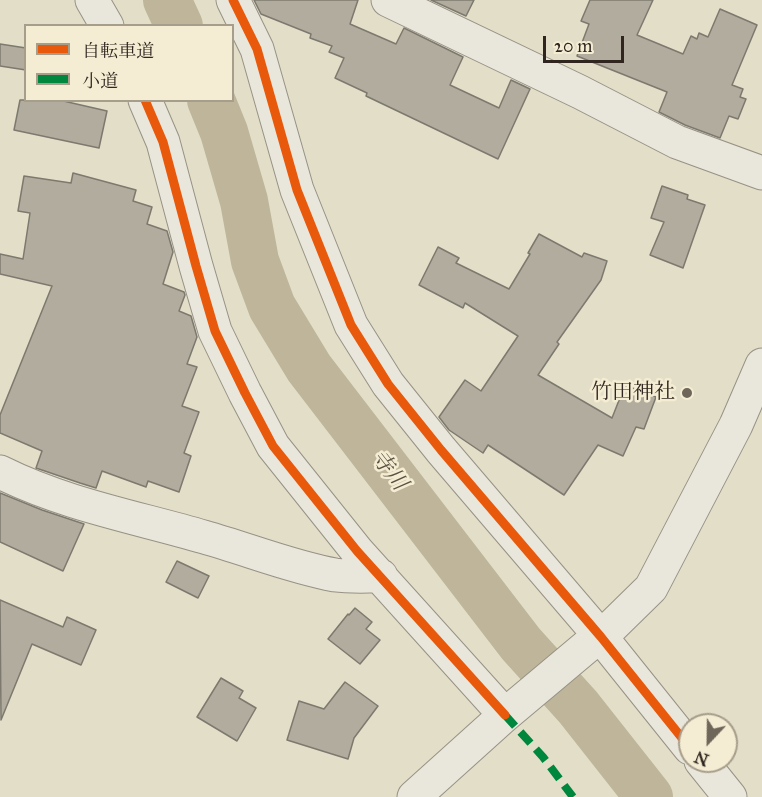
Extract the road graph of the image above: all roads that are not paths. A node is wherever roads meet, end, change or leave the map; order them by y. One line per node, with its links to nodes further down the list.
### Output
1 (92, 0): 4 (street)
2 (233, 0): 10 (street)
3 (388, 0): 6 (street)
4 (106, 24)
5 (147, 102): 9 (street)
6 (762, 173)
7 (762, 365): 10 (street)
8 (0, 472): 9 (street)
9 (381, 576): 11 (street)
10 (597, 639): 11 (street); 12 (street)
11 (509, 712): 14 (street)
12 (678, 734)
13 (711, 773): 15 (street)
14 (414, 797)
15 (730, 797)

